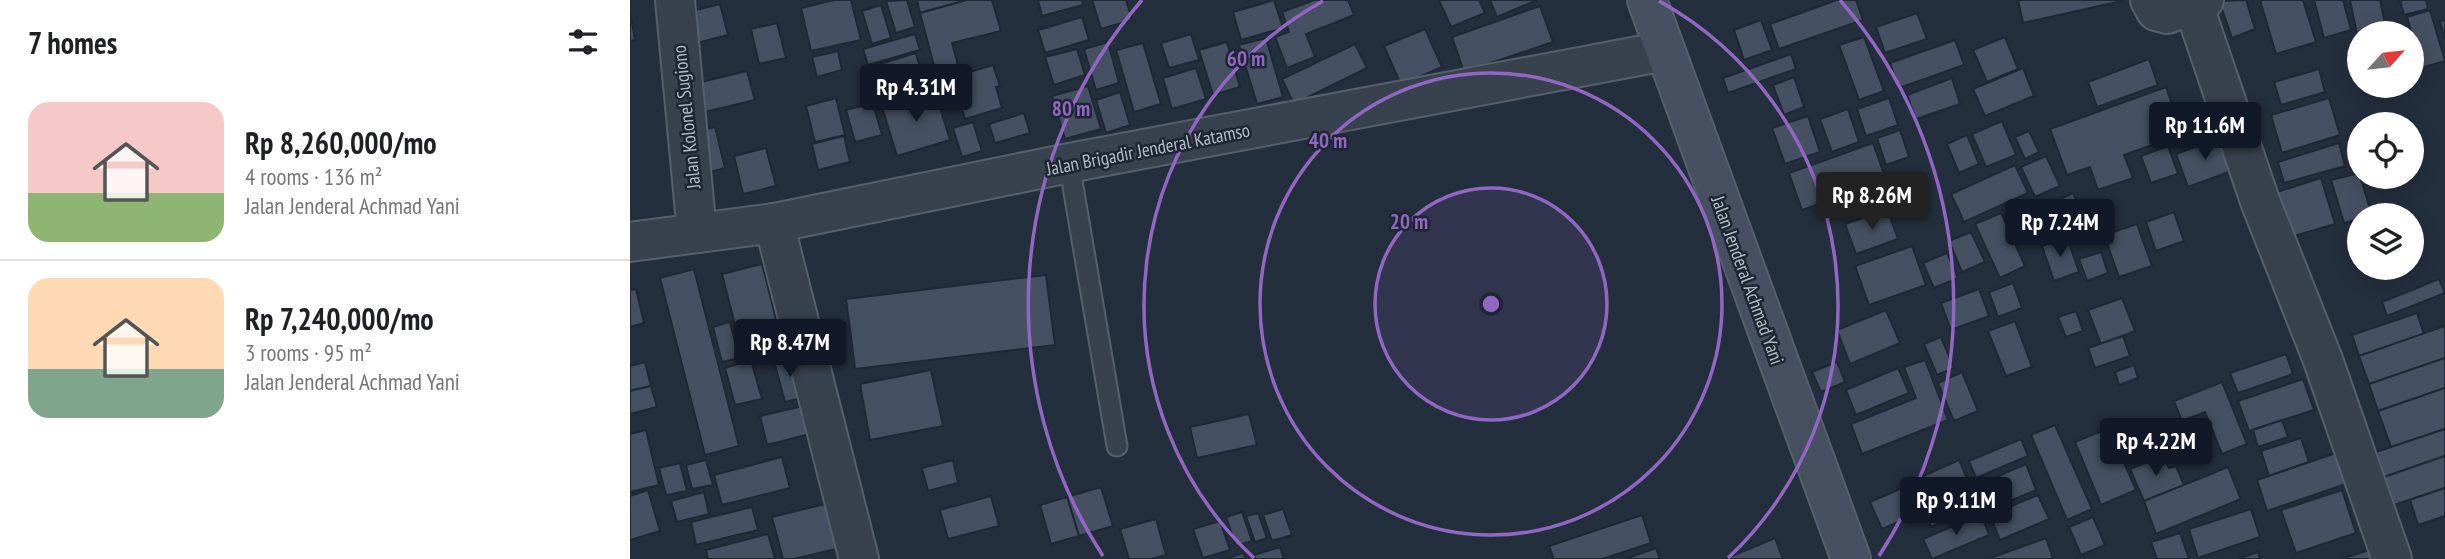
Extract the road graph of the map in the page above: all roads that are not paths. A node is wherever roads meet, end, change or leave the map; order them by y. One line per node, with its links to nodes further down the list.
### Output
1 (675, 0): 8 (street, Jalan Kolonel Sugiono)
2 (1647, 0): 5 (main road, Jalan Jenderal Achmad Yani)
3 (2150, 0): 4 (street)
4 (2199, 2): 13 (street)
5 (1664, 51): 6 (street, Jalan Brigadir Jenderal Katamso); 11 (main road, Jalan Jenderal Achmad Yani)
6 (1069, 163): 7 (street, Jalan Brigadir Jenderal Katamso); 10 (lane)
7 (774, 223): 8 (street, Jalan Brigadir Jenderal Katamso); 12 (street)
8 (697, 233): 9 (street, Jalan Brigadir Jenderal Katamso)
9 (630, 242)
10 (1117, 446)
11 (1846, 543)
12 (859, 559)
13 (2392, 559)

